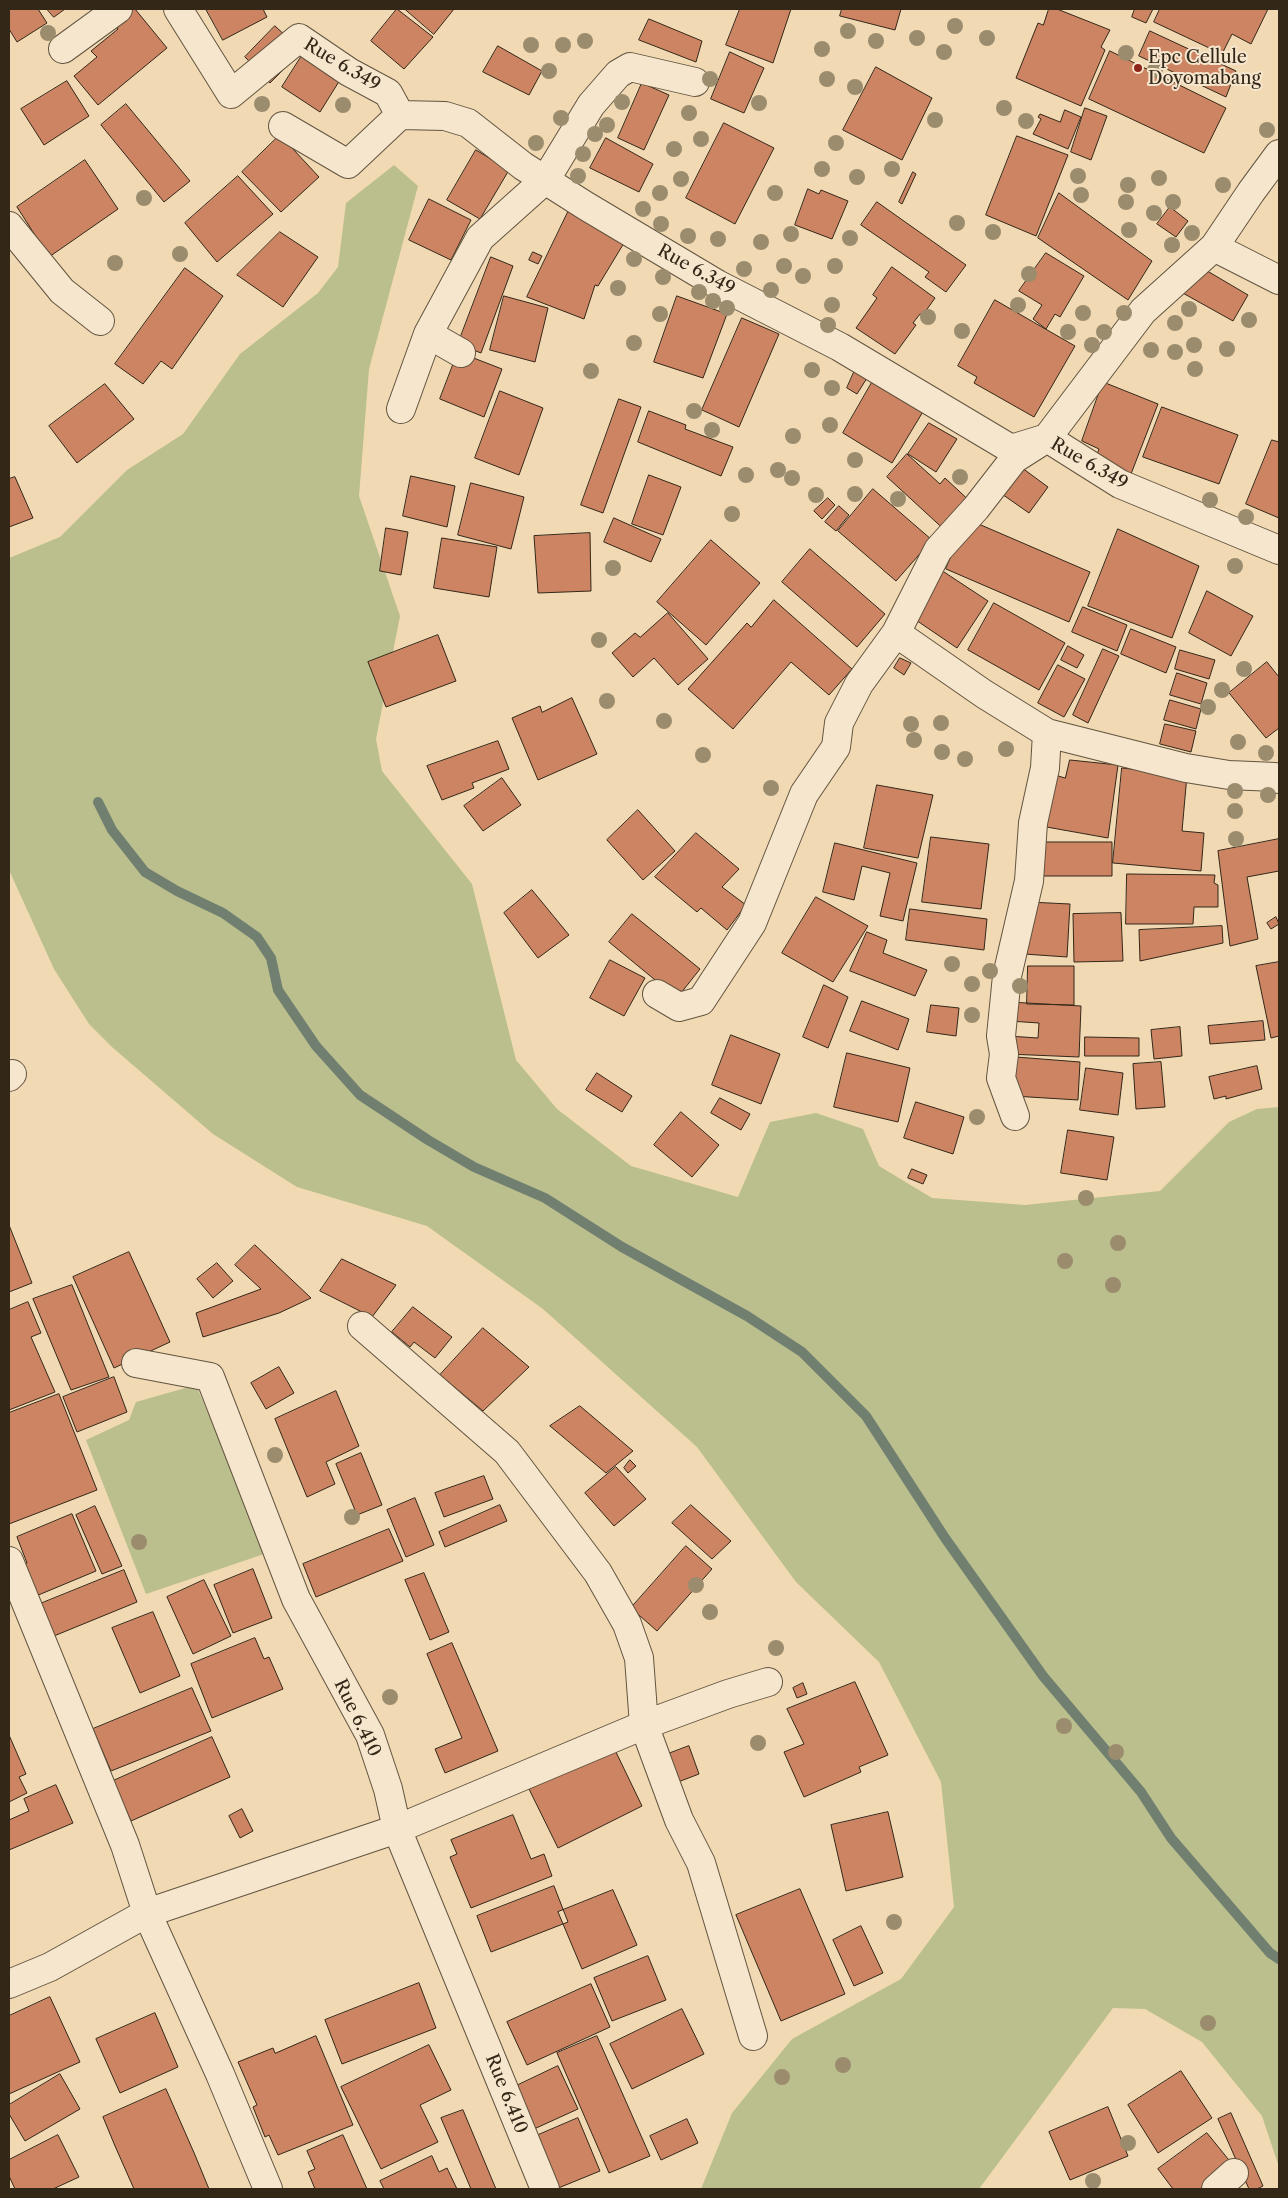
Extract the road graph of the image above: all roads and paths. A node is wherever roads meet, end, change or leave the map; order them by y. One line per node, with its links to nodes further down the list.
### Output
1 (118, 9): 3 (street)
2 (178, 9): 5 (street, Rue 6.349)
3 (63, 49)
4 (695, 82): 8 (street)
5 (400, 115): 6 (street); 8 (street, Rue 6.349)
6 (282, 126)
7 (1279, 154): 10 (street)
8 (546, 179): 13 (street); 16 (street, Rue 6.349)
9 (10, 230): 12 (street)
10 (1214, 247): 11 (street); 16 (street)
11 (1279, 280)
12 (100, 321)
13 (428, 334): 14 (street); 15 (street)
14 (461, 353)
15 (401, 409)
16 (1047, 438): 17 (street, Rue 6.349); 18 (street)
17 (1279, 550)
18 (896, 633): 19 (street); 21 (street)
19 (1047, 733): 20 (street); 22 (street)
20 (1279, 780)
21 (657, 994)
22 (1015, 1116)
23 (362, 1326): 27 (street)
24 (136, 1363): 28 (street, Rue 6.410)
25 (9, 1561): 29 (street)
26 (768, 1682): 27 (street)
27 (644, 1725): 28 (street); 31 (street)
28 (397, 1829): 29 (street); 33 (street, Rue 6.410)
29 (147, 1914): 30 (street); 32 (street)
30 (9, 1984)
31 (753, 2036)
32 (268, 2189)
33 (545, 2189)

